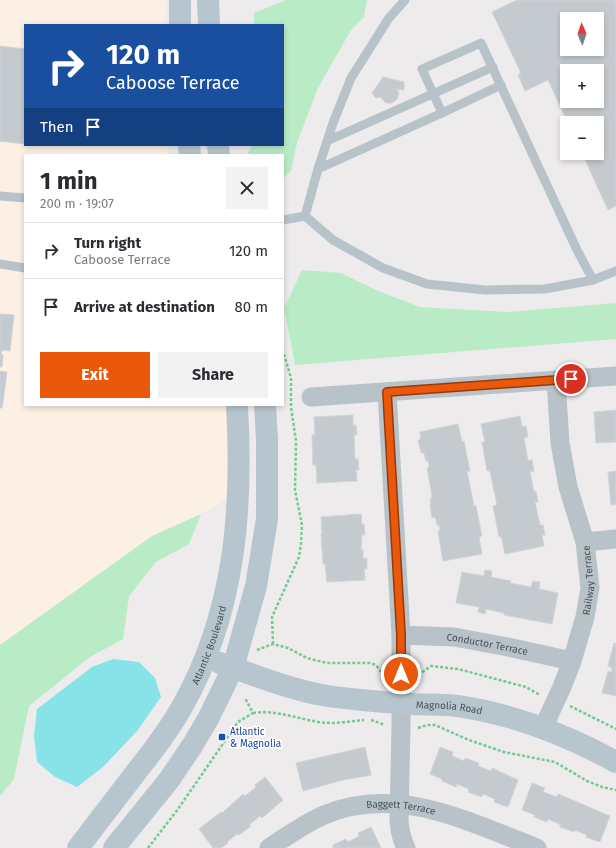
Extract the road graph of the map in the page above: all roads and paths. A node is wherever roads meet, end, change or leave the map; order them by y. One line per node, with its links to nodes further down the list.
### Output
1 (180, 0): 4 (main road)
2 (208, 0): 5 (main road)
3 (405, 0): 10 (lane)
4 (180, 24)
5 (209, 24)
6 (493, 67): 7 (lane); 8 (lane); 8 (lane)
7 (501, 85): 9 (lane); 19 (lane)
8 (434, 94): 9 (lane); 10 (lane)
9 (442, 113): 11 (lane)
10 (327, 142): 11 (lane)
11 (318, 169): 14 (lane)
12 (0, 196): 13 (lane)
13 (24, 198)
14 (305, 216): 15 (lane); 19 (lane)
15 (284, 220)
16 (0, 264): 17 (lane)
17 (24, 268)
18 (616, 271): 19 (lane)
19 (592, 280)
20 (284, 354): 30 (path)
21 (616, 376): 22 (street)
22 (556, 380): 23 (street); 28 (street, Railway Terrace)
23 (387, 392): 24 (street); 29 (street)
24 (311, 397)
25 (236, 406): 32 (main road, Atlantic Boulevard)
26 (265, 406): 34 (main road)
27 (616, 539): 28 (street)
28 (585, 542): 33 (street, Railway Terrace)
29 (401, 635): 33 (street, Conductor Terrace); 35 (street)
30 (273, 644): 31 (path); 35 (path)
31 (257, 650)
32 (206, 659): 34 (main road, Magnolia Road); 46 (main road, Atlantic Boulevard)
33 (572, 661): 37 (street, Railway Terrace)
34 (233, 668): 38 (main road, Magnolia Road); 47 (main road)
35 (401, 674): 37 (path); 38 (street)
36 (245, 698): 39 (path)
37 (556, 700): 41 (street, Railway Terrace); 42 (path)
38 (400, 703): 40 (street); 41 (main road, Magnolia Road)
39 (253, 713): 40 (path); 48 (path)
40 (401, 727): 44 (path); 45 (street)
41 (543, 728): 43 (main road, Magnolia Road)
42 (616, 729)
43 (616, 762)
44 (616, 790)
45 (399, 803): 49 (street, Baggett Terrace); 50 (street); 51 (street, Baggett Terrace)
46 (78, 848)
47 (114, 848)
48 (148, 848)
49 (269, 848)
50 (406, 848)
51 (537, 848)

